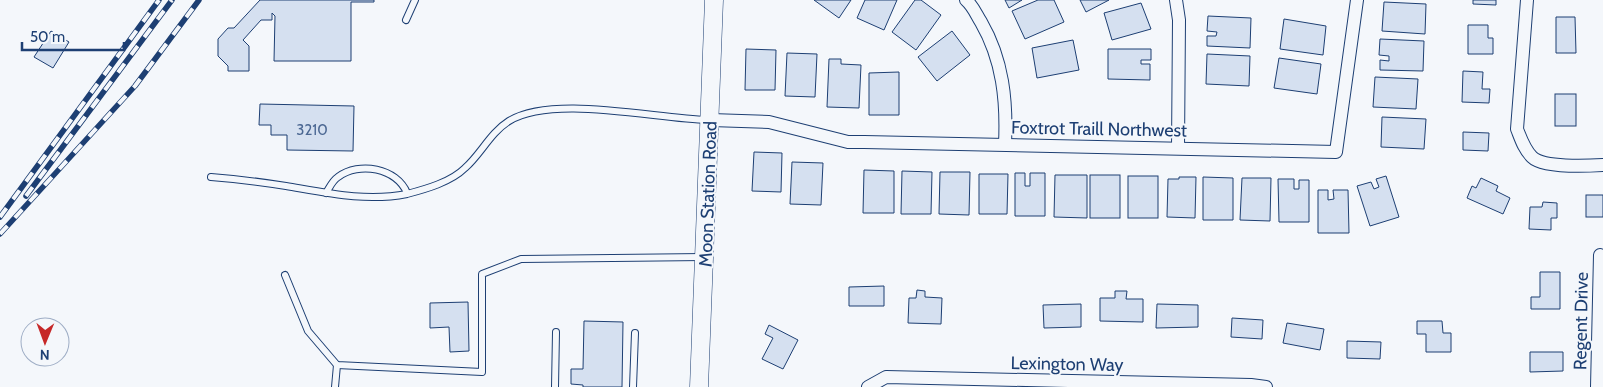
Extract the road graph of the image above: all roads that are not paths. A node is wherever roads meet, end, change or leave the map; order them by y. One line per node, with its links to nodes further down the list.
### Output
1 (415, 0): 7 (lane)
2 (714, 0): 8 (street, Moon Station Road)
3 (966, 0): 9 (street)
4 (1176, 0): 10 (street)
5 (1357, 0): 10 (street, Foxtrot Traill Northwest)
6 (1527, 0): 11 (street)
7 (406, 20)
8 (711, 120): 9 (street, Foxtrot Traill Northwest); 14 (lane); 16 (street, Moon Station Road)
9 (1005, 144): 10 (street, Foxtrot Traill Northwest)
10 (1178, 148)
11 (1603, 165)
12 (211, 177): 13 (lane)
13 (326, 193): 14 (lane); 14 (lane)
14 (407, 194)
15 (1600, 255): 28 (street, Regent Drive)
16 (705, 258): 20 (lane); 25 (street, Moon Station Road)
17 (285, 275): 20 (lane)
18 (556, 332): 23 (lane)
19 (635, 333): 24 (lane)
20 (336, 365): 22 (lane)
21 (1067, 384): 26 (street, Lexington Way); 27 (street, Lexington Way)
22 (335, 387)
23 (555, 387)
24 (633, 387)
25 (700, 387)
26 (868, 387)
27 (1266, 387)
28 (1597, 387)

